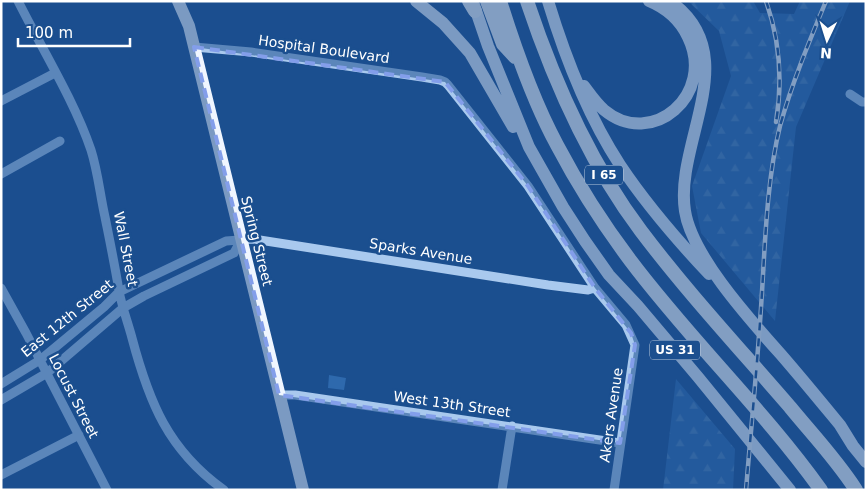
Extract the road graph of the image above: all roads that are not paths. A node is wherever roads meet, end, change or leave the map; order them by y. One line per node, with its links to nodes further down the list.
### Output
1 (18, 1): 14 (street, Wall Street)
2 (178, 1): 11 (main road, Spring Street)
3 (416, 1): 19 (main road)
4 (487, 1): 13 (highway)
5 (500, 1): 13 (highway, I 65)
6 (649, 1): 12 (main road)
7 (670, 1): 25 (main road)
8 (527, 2): 39 (highway, I 65)
9 (548, 2): 12 (main road)
10 (472, 5): 19 (main road, US 31)
11 (194, 47): 21 (main road, Spring Street); 23 (street, Hospital Boulevard)
12 (570, 62): 25 (main road)
13 (521, 63): 46 (highway, I 65)
14 (55, 73): 16 (street); 24 (street, Wall Street)
15 (850, 94): 17 (street)
16 (1, 101)
17 (866, 102)
18 (60, 141): 20 (street)
19 (529, 147): 45 (main road, US 31)
20 (1, 174)
21 (241, 240): 23 (street, Sparks Avenue); 24 (street, East 12th Street); 26 (street, East 12th Street); 30 (main road, Spring Street)
22 (1, 288): 27 (street, Locust Street)
23 (595, 288): 35 (street, Akers Avenue)
24 (119, 292): 26 (street, Wall Street); 27 (street, East 12th Street)
25 (739, 304): 32 (main road)
26 (123, 308): 28 (street, East 12th Street); 42 (street, Wall Street)
27 (40, 360): 28 (street, Locust Street); 29 (street, East 12th Street)
28 (47, 373): 31 (street, East 12th Street); 34 (street, Locust Street)
29 (1, 384)
30 (279, 395): 33 (street, West 13th Street); 40 (main road, Spring Street)
31 (1, 400)
32 (840, 425): 36 (main road); 37 (main road)
33 (512, 426): 35 (street, West 13th Street); 43 (street)
34 (79, 435): 38 (street); 41 (street, Locust Street)
35 (620, 443): 44 (street, Akers Avenue)
36 (866, 449)
37 (866, 462)
38 (1, 475)
39 (856, 487)
40 (301, 488)
41 (107, 490)
42 (224, 490)
43 (502, 490)
44 (614, 490)
45 (790, 490)
46 (821, 490)

